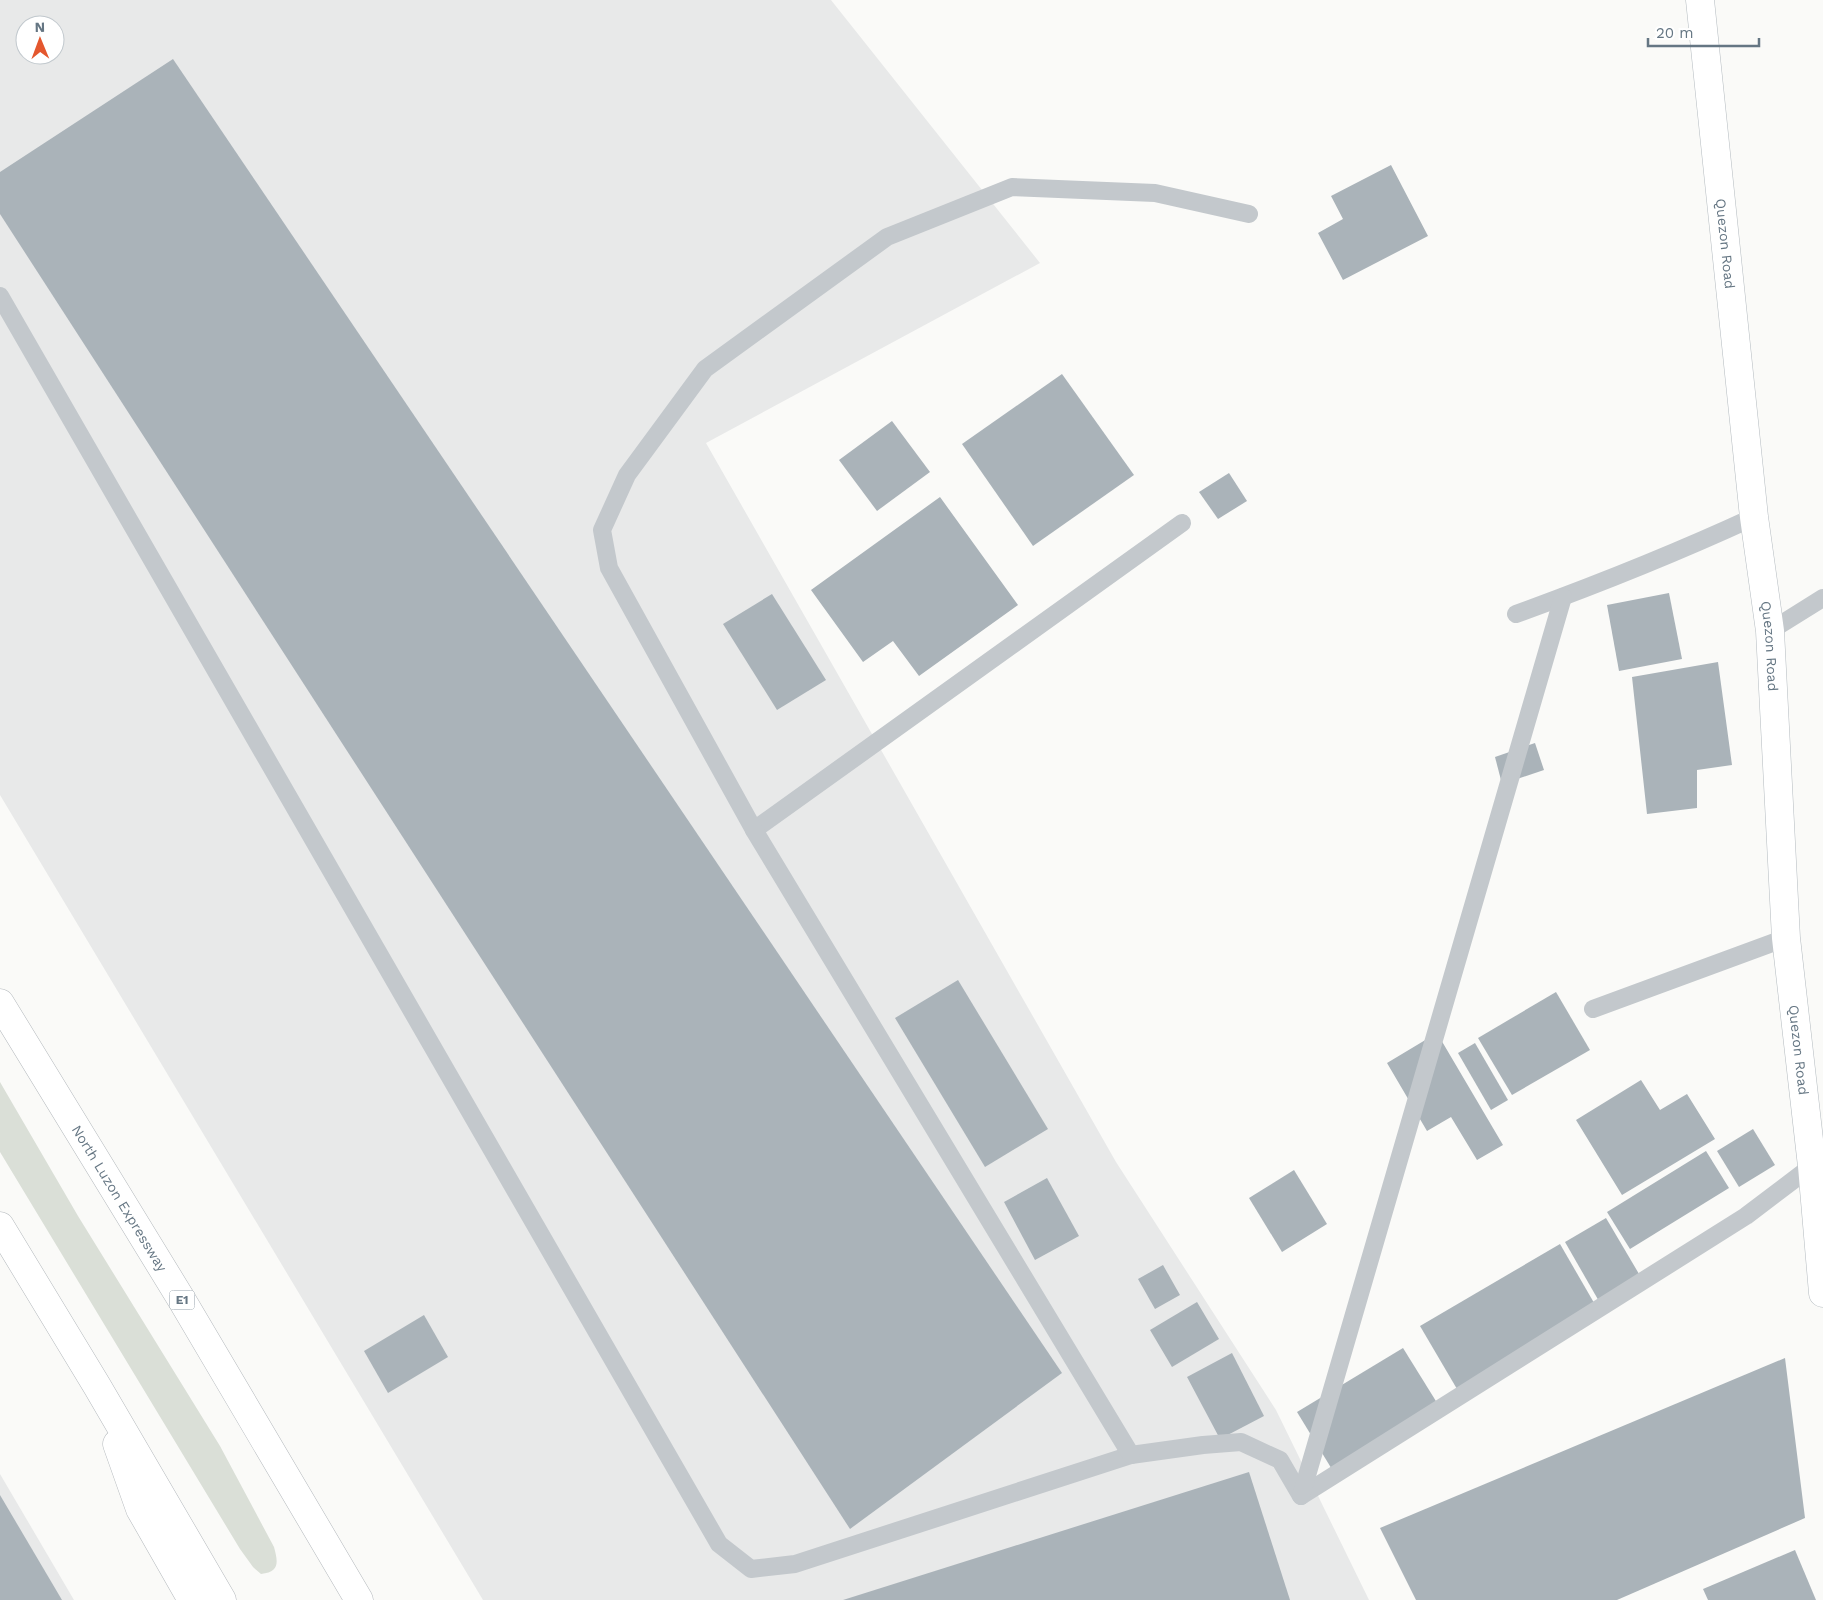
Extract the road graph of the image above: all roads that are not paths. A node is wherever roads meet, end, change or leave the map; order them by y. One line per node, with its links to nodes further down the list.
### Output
1 (1700, 0): 4 (main road, Quezon Road)
2 (1249, 214): 10 (lane)
3 (0, 296): 18 (lane)
4 (1754, 518): 6 (lane); 9 (main road, Quezon Road)
5 (1182, 522): 10 (lane)
6 (1563, 597): 8 (lane); 19 (lane)
7 (1823, 598): 9 (lane)
8 (1516, 614)
9 (1770, 631): 11 (main road, Quezon Road)
10 (754, 830): 18 (lane)
11 (1786, 938): 13 (lane); 14 (main road, Quezon Road)
12 (0, 1003): 22 (main road, North Luzon Expressway / E1)
13 (1593, 1009)
14 (1812, 1166): 16 (main road, Quezon Road); 19 (lane)
15 (0, 1226): 17 (main road)
16 (1823, 1293)
17 (97, 1386): 20 (main road); 21 (main road)
18 (1131, 1455): 19 (lane)
19 (1301, 1496)
20 (192, 1600)
21 (222, 1600)
22 (359, 1600)

